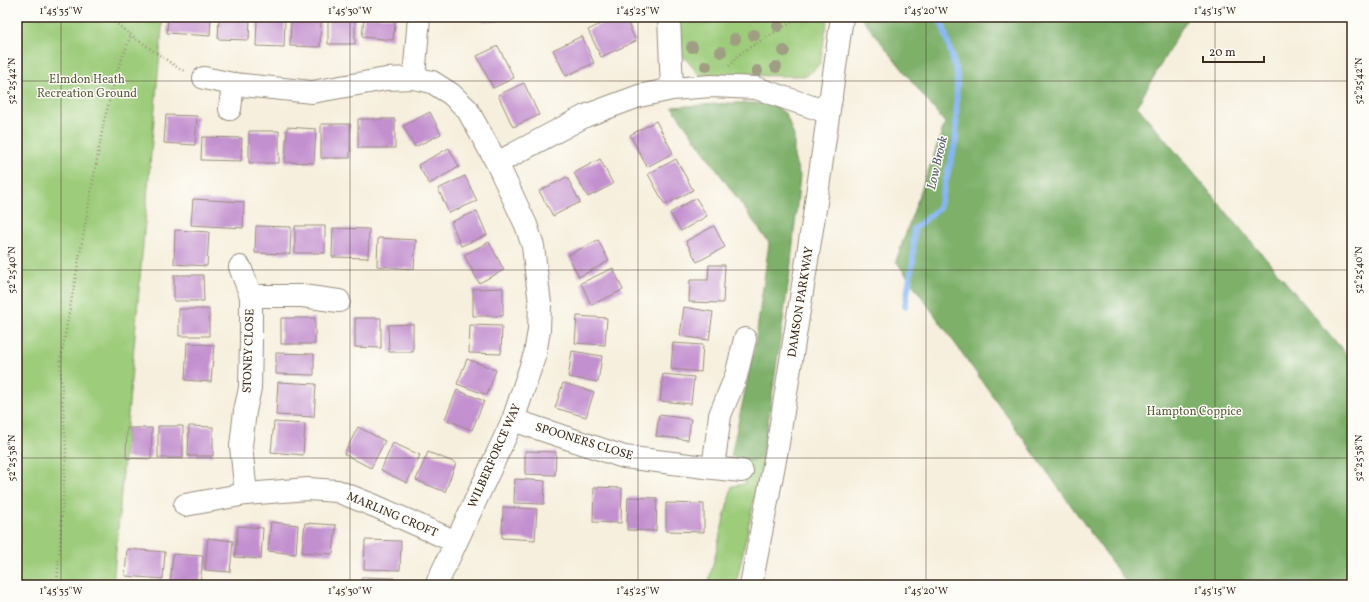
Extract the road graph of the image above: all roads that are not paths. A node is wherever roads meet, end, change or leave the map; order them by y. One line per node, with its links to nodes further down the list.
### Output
1 (419, 17): 5 (street)
2 (669, 17): 7 (street)
3 (842, 17): 8 (street, DAMSON PARKWAY)
4 (204, 78): 6 (street, WILBERFORCE WAY)
5 (414, 78): 6 (street, WILBERFORCE WAY); 10 (street, WILBERFORCE WAY)
6 (233, 84): 9 (street)
7 (672, 89): 8 (street); 10 (street)
8 (831, 99): 22 (street, DAMSON PARKWAY)
9 (230, 109)
10 (497, 163): 15 (street, WILBERFORCE WAY)
11 (240, 267): 12 (street)
12 (251, 296): 13 (street, STONEY CLOSE); 18 (street, STONEY CLOSE)
13 (339, 301)
14 (745, 339): 16 (street)
15 (513, 420): 16 (street, SPOONERS CLOSE); 20 (street, WILBERFORCE WAY)
16 (713, 468): 17 (street, SPOONERS CLOSE)
17 (742, 471)
18 (246, 494): 19 (street, MARLING CROFT); 20 (street, MARLING CROFT)
19 (185, 505)
20 (456, 542): 21 (street, WILBERFORCE WAY)
21 (438, 581)
22 (750, 585)

